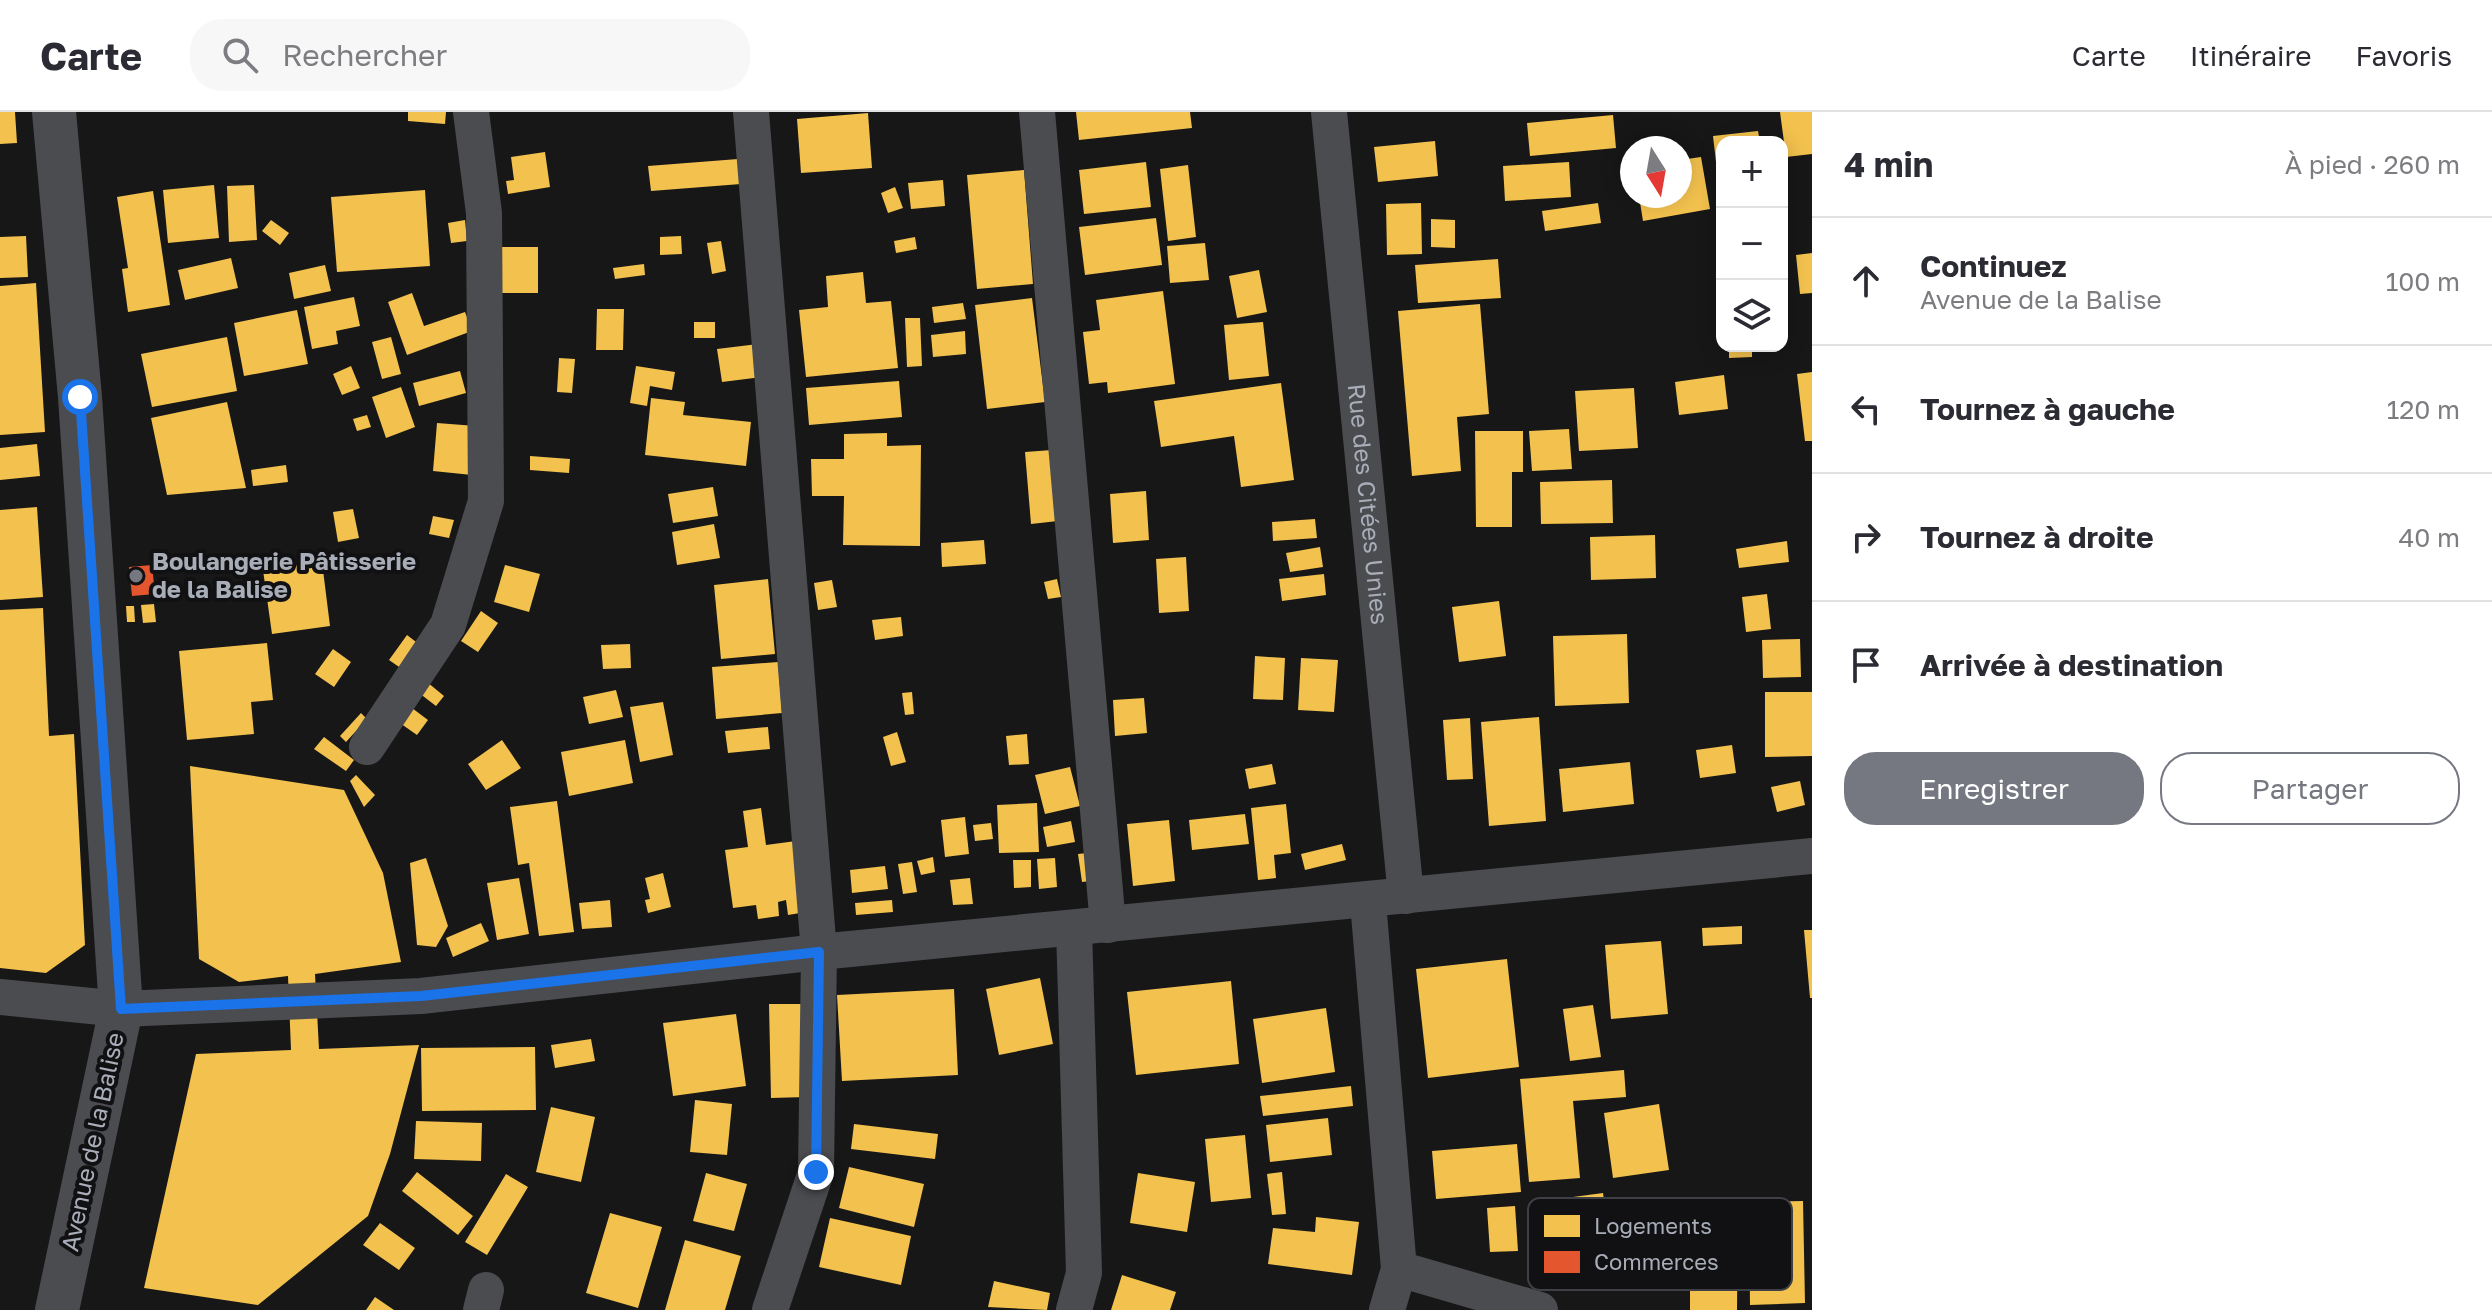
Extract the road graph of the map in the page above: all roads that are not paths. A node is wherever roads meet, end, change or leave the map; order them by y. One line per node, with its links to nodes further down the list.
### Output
1 (54, 112): 13 (street, Avenue de la Balise)
2 (471, 112): 6 (street)
3 (751, 112): 11 (street)
4 (1037, 112): 10 (street)
5 (1329, 112): 8 (street, Rue des Citées Unies)
6 (367, 747)
7 (1812, 856): 8 (street)
8 (1406, 896): 9 (street)
9 (1368, 902): 10 (street); 14 (street)
10 (1091, 927): 11 (street); 17 (street)
11 (819, 952): 13 (street); 16 (street)
12 (0, 997): 13 (street)
13 (121, 1009): 15 (street, Avenue de la Balise)
14 (1399, 1269): 18 (street); 19 (street)
15 (57, 1310)
16 (770, 1310)
17 (1074, 1310)
18 (1387, 1310)
19 (1540, 1310)

